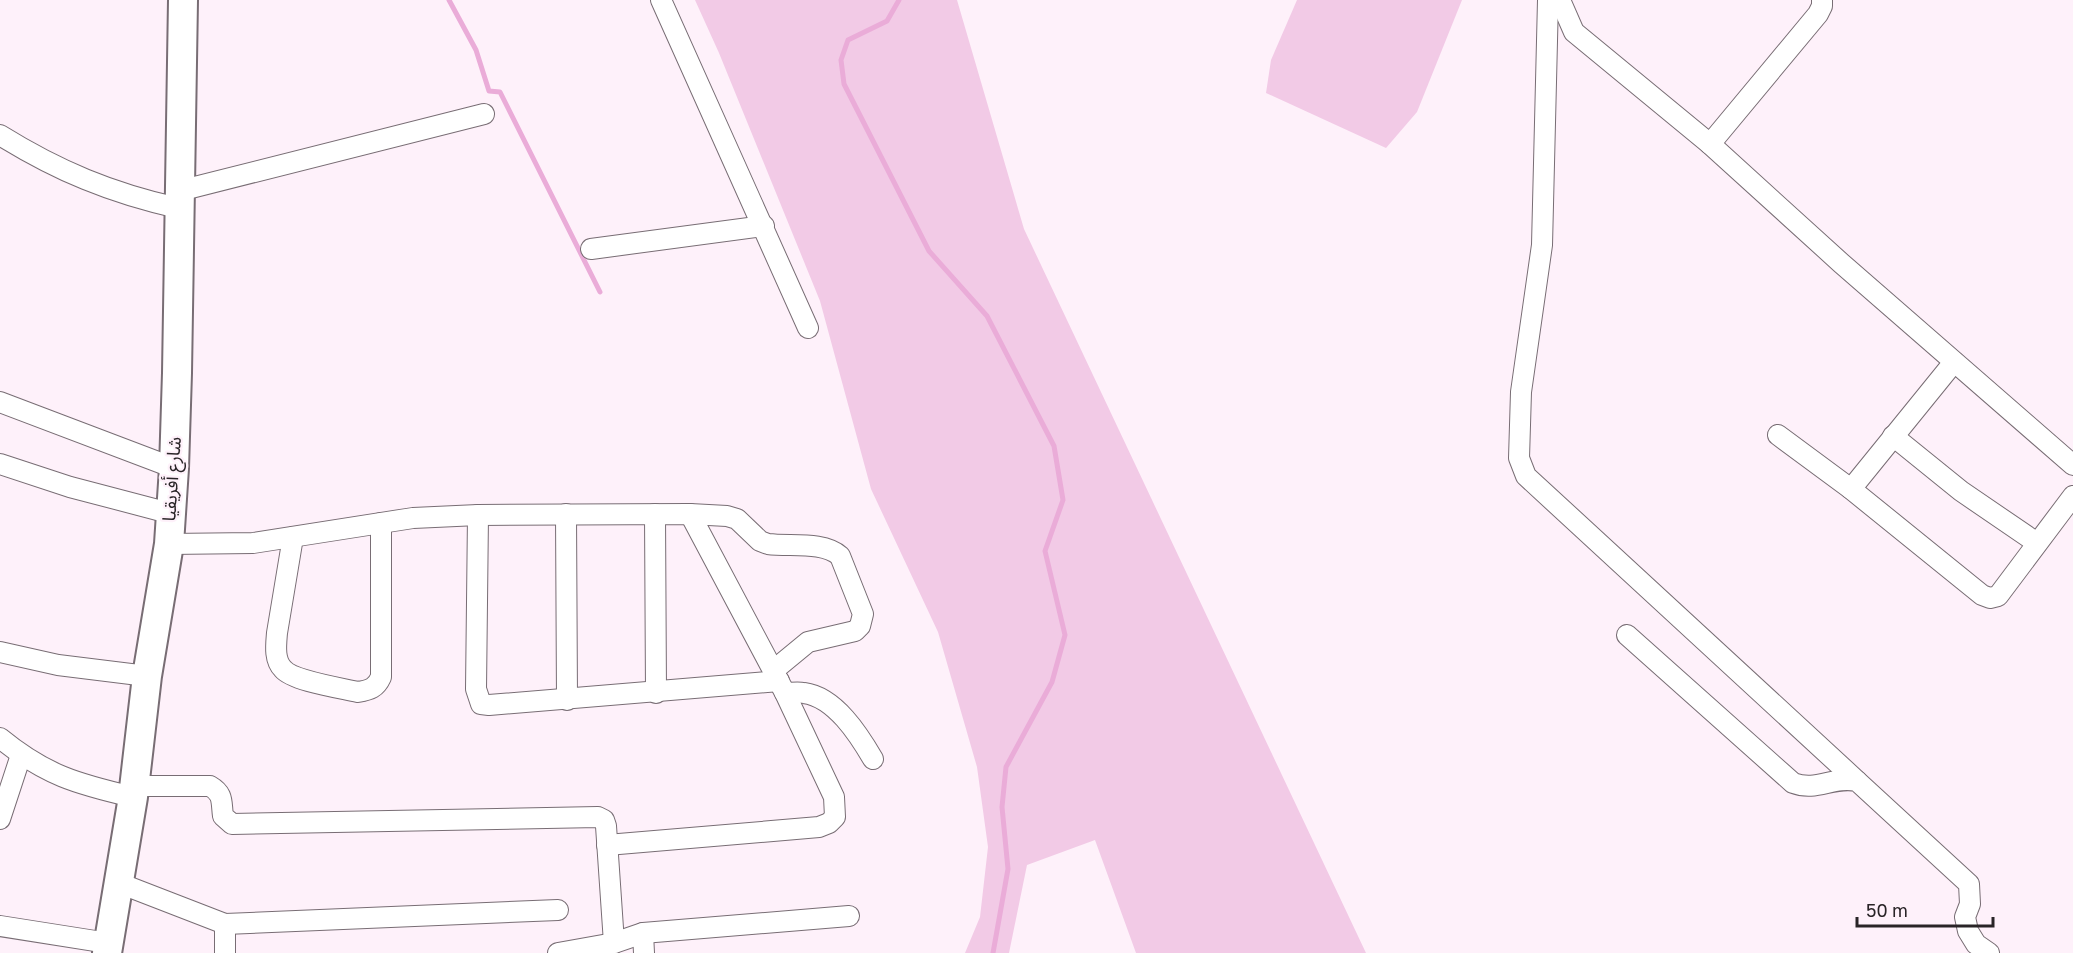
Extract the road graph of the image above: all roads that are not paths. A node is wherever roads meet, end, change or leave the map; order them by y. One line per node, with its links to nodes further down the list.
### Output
1 (183, 0): 9 (street, شارع أفريقيا)
2 (661, 0): 10 (street)
3 (1548, 0): 40 (street)
4 (1560, 0): 8 (street)
5 (1822, 0): 8 (street)
6 (484, 114): 9 (street)
7 (0, 135): 9 (street)
8 (1710, 144): 13 (street)
9 (178, 199): 19 (street, شارع أفريقيا)
10 (764, 226): 11 (street); 12 (street)
11 (591, 249)
12 (808, 328)
13 (1954, 362): 16 (street); 18 (street)
14 (0, 402): 19 (street)
15 (1778, 435): 20 (street)
16 (1893, 436): 20 (street); 29 (street)
17 (0, 464): 22 (street)
18 (2073, 465)
19 (174, 468): 22 (street, شارع أفريقيا)
20 (1851, 489): 29 (street)
21 (2073, 496): 29 (street)
22 (169, 513): 30 (street, شارع أفريقيا)
23 (478, 514): 24 (street); 27 (street); 36 (street)
24 (566, 514): 25 (street); 36 (street)
25 (655, 514): 26 (street); 35 (street)
26 (690, 514): 34 (street); 34 (street)
27 (381, 523): 28 (street); 28 (street)
28 (293, 537): 30 (street)
29 (2037, 543)
30 (169, 544): 33 (street, شارع أفريقيا)
31 (1627, 635): 40 (street)
32 (0, 652): 33 (street)
33 (147, 675): 41 (street, شارع أفريقيا)
34 (779, 678): 35 (street); 39 (street); 43 (street)
35 (656, 693): 36 (street)
36 (567, 700)
37 (0, 738): 38 (street)
38 (21, 755): 41 (street); 42 (street)
39 (873, 759)
40 (1857, 781): 55 (street)
41 (133, 791): 43 (street); 44 (street, شارع أفريقيا)
42 (0, 819)
43 (607, 845): 50 (street)
44 (119, 883): 47 (street); 51 (street, شارع أفريقيا)
45 (558, 910): 47 (street)
46 (849, 916): 48 (street)
47 (225, 924): 52 (street)
48 (642, 933): 50 (street); 54 (street)
49 (3, 934): 51 (street)
50 (614, 943): 53 (street)
51 (108, 948)
52 (225, 953)
53 (558, 953)
54 (644, 953)
55 (1989, 953)

